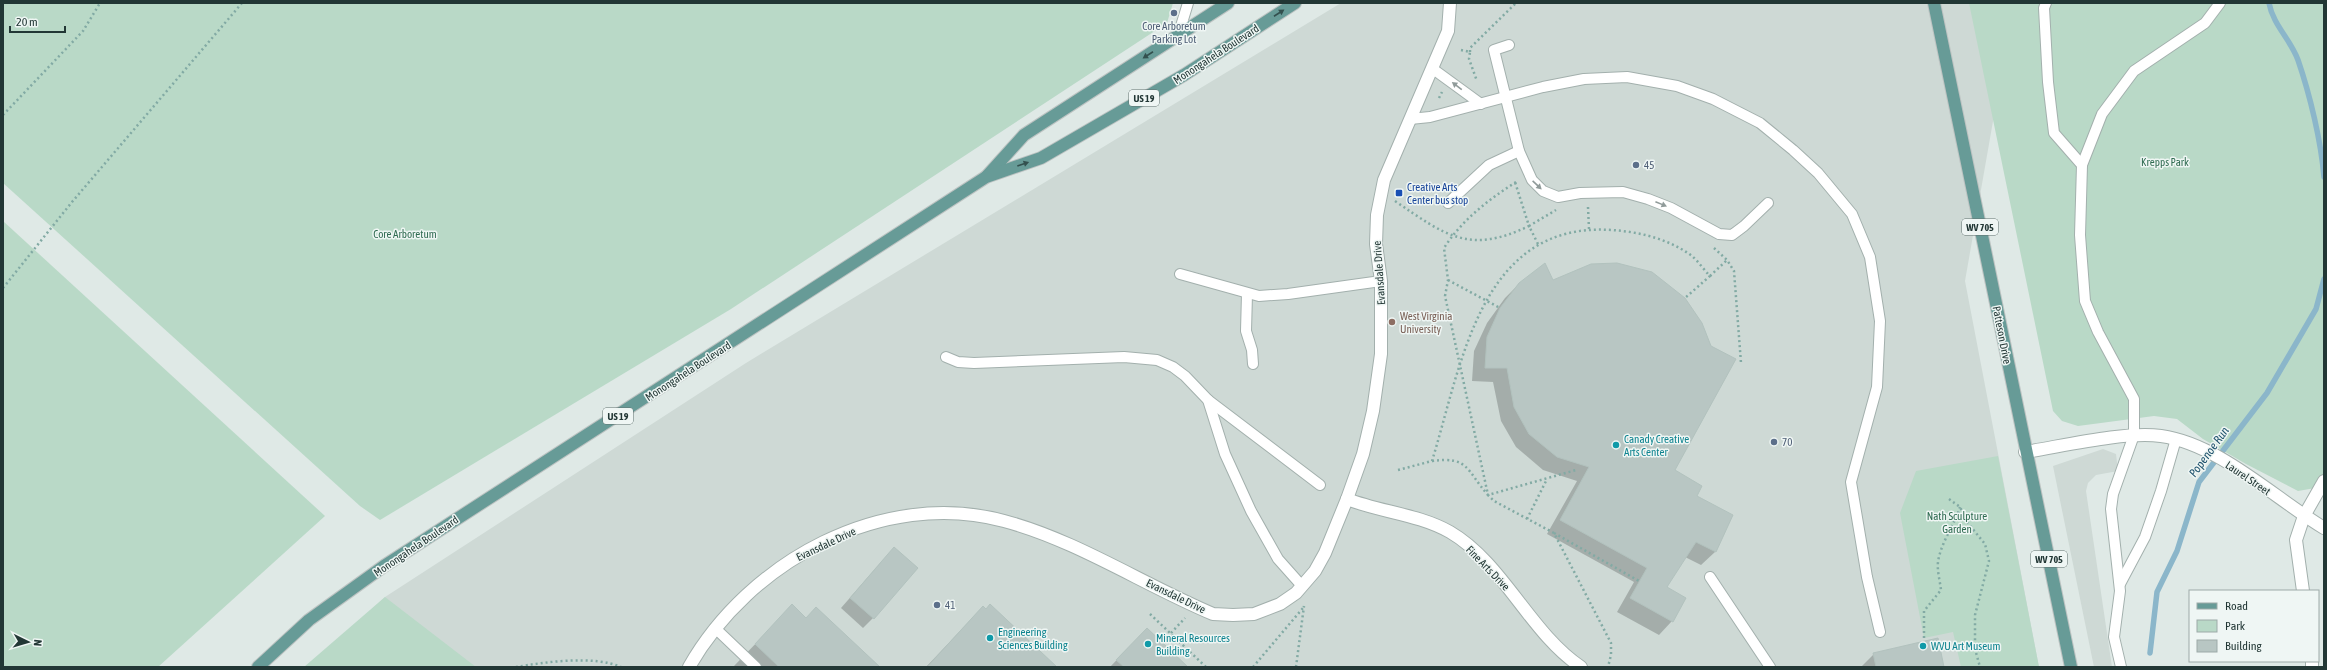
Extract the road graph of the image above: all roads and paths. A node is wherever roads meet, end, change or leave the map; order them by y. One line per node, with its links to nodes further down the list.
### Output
1 (100, 3): 19 (path)
2 (242, 3): 41 (path)
3 (1188, 3): 11 (lane)
4 (1228, 3): 11 (main road, Monongahela Boulevard / US 19)
5 (1295, 3): 23 (main road, Monongahela Boulevard / US 19, one-way to 5)
6 (1450, 3): 15 (street, Evansdale Drive)
7 (1516, 3): 14 (path)
8 (1934, 3): 53 (main road, Patteson Drive / WV 705)
9 (2046, 3): 22 (lane)
10 (2220, 3): 22 (lane)
11 (1178, 36): 23 (main road, Monongahela Boulevard / US 19, one-way to 23)
12 (1509, 45): 17 (lane)
13 (1461, 50): 14 (path)
14 (1470, 52): 16 (path)
15 (1433, 69): 18 (lane, one-way to 15); 20 (street, Evansdale Drive)
16 (1477, 82)
17 (1504, 97): 18 (lane); 21 (lane); 76 (lane)
18 (1481, 104): 20 (lane)
19 (3, 115)
20 (1410, 119): 40 (street, Evansdale Drive)
21 (1519, 151): 25 (lane); 26 (lane, one-way to 26)
22 (2082, 166): 51 (lane)
23 (986, 177): 79 (main road, Monongahela Boulevard / US 19)
24 (1393, 200): 33 (path)
25 (1448, 203)
26 (1768, 203)
27 (1588, 206): 28 (path); 29 (path); 32 (path)
28 (1594, 206)
29 (1580, 207)
30 (1564, 209): 31 (path)
31 (1529, 226): 33 (path); 33 (path); 35 (path)
32 (1589, 228): 35 (path); 38 (path)
33 (1451, 237): 39 (path)
34 (1709, 242): 36 (path)
35 (1538, 244): 44 (path)
36 (1727, 260): 38 (path); 48 (path)
37 (1180, 274): 42 (lane)
38 (1710, 276): 43 (path)
39 (1448, 280): 44 (path); 47 (path)
40 (1381, 281): 42 (lane); 61 (street, Evansdale Drive)
41 (3, 288)
42 (1247, 294): 49 (lane)
43 (1685, 298)
44 (1486, 300): 45 (path); 47 (path)
45 (1500, 308)
46 (946, 357): 50 (lane)
47 (1460, 362): 54 (path); 60 (path)
48 (1741, 363)
49 (1253, 364)
50 (1208, 400): 59 (lane); 70 (lane)
51 (2134, 435): 52 (street, Laurel Street); 53 (street, Laurel Street); 71 (lane)
52 (2176, 439): 64 (street, Laurel Street); 71 (lane)
53 (2025, 452): 91 (main road, Patteson Drive / WV 705)
54 (1432, 460): 55 (path); 60 (path)
55 (1398, 470)
56 (1576, 470): 57 (path)
57 (1547, 478): 60 (path); 65 (path)
58 (2324, 481): 64 (street)
59 (1320, 485)
60 (1488, 495): 65 (path)
61 (1347, 498): 70 (street, Evansdale Drive); 87 (street, Fine Arts Drive)
62 (1949, 499): 63 (path)
63 (1960, 507): 78 (path); 90 (path)
64 (2304, 516): 66 (street, Laurel Street); 72 (street)
65 (1527, 519): 67 (path)
66 (2324, 528)
67 (1554, 533): 69 (path); 88 (path)
68 (1710, 577): 89 (lane)
69 (1640, 581)
70 (1302, 586): 75 (street, Evansdale Drive)
71 (2119, 587): 92 (lane)
72 (2303, 590)
73 (1150, 614): 77 (path)
74 (1185, 618): 77 (path)
75 (716, 628): 82 (street, Evansdale Drive); 83 (lane)
76 (1880, 632)
77 (1172, 633): 84 (path)
78 (1924, 638)
79 (258, 667)
80 (516, 667): 81 (path)
81 (621, 667)
82 (689, 667)
83 (756, 667)
84 (1206, 667)
85 (1253, 667): 86 (path)
86 (1296, 667)
87 (1581, 667)
88 (1608, 667)
89 (1770, 667)
90 (1980, 667)
91 (2071, 667)
92 (2121, 667)

